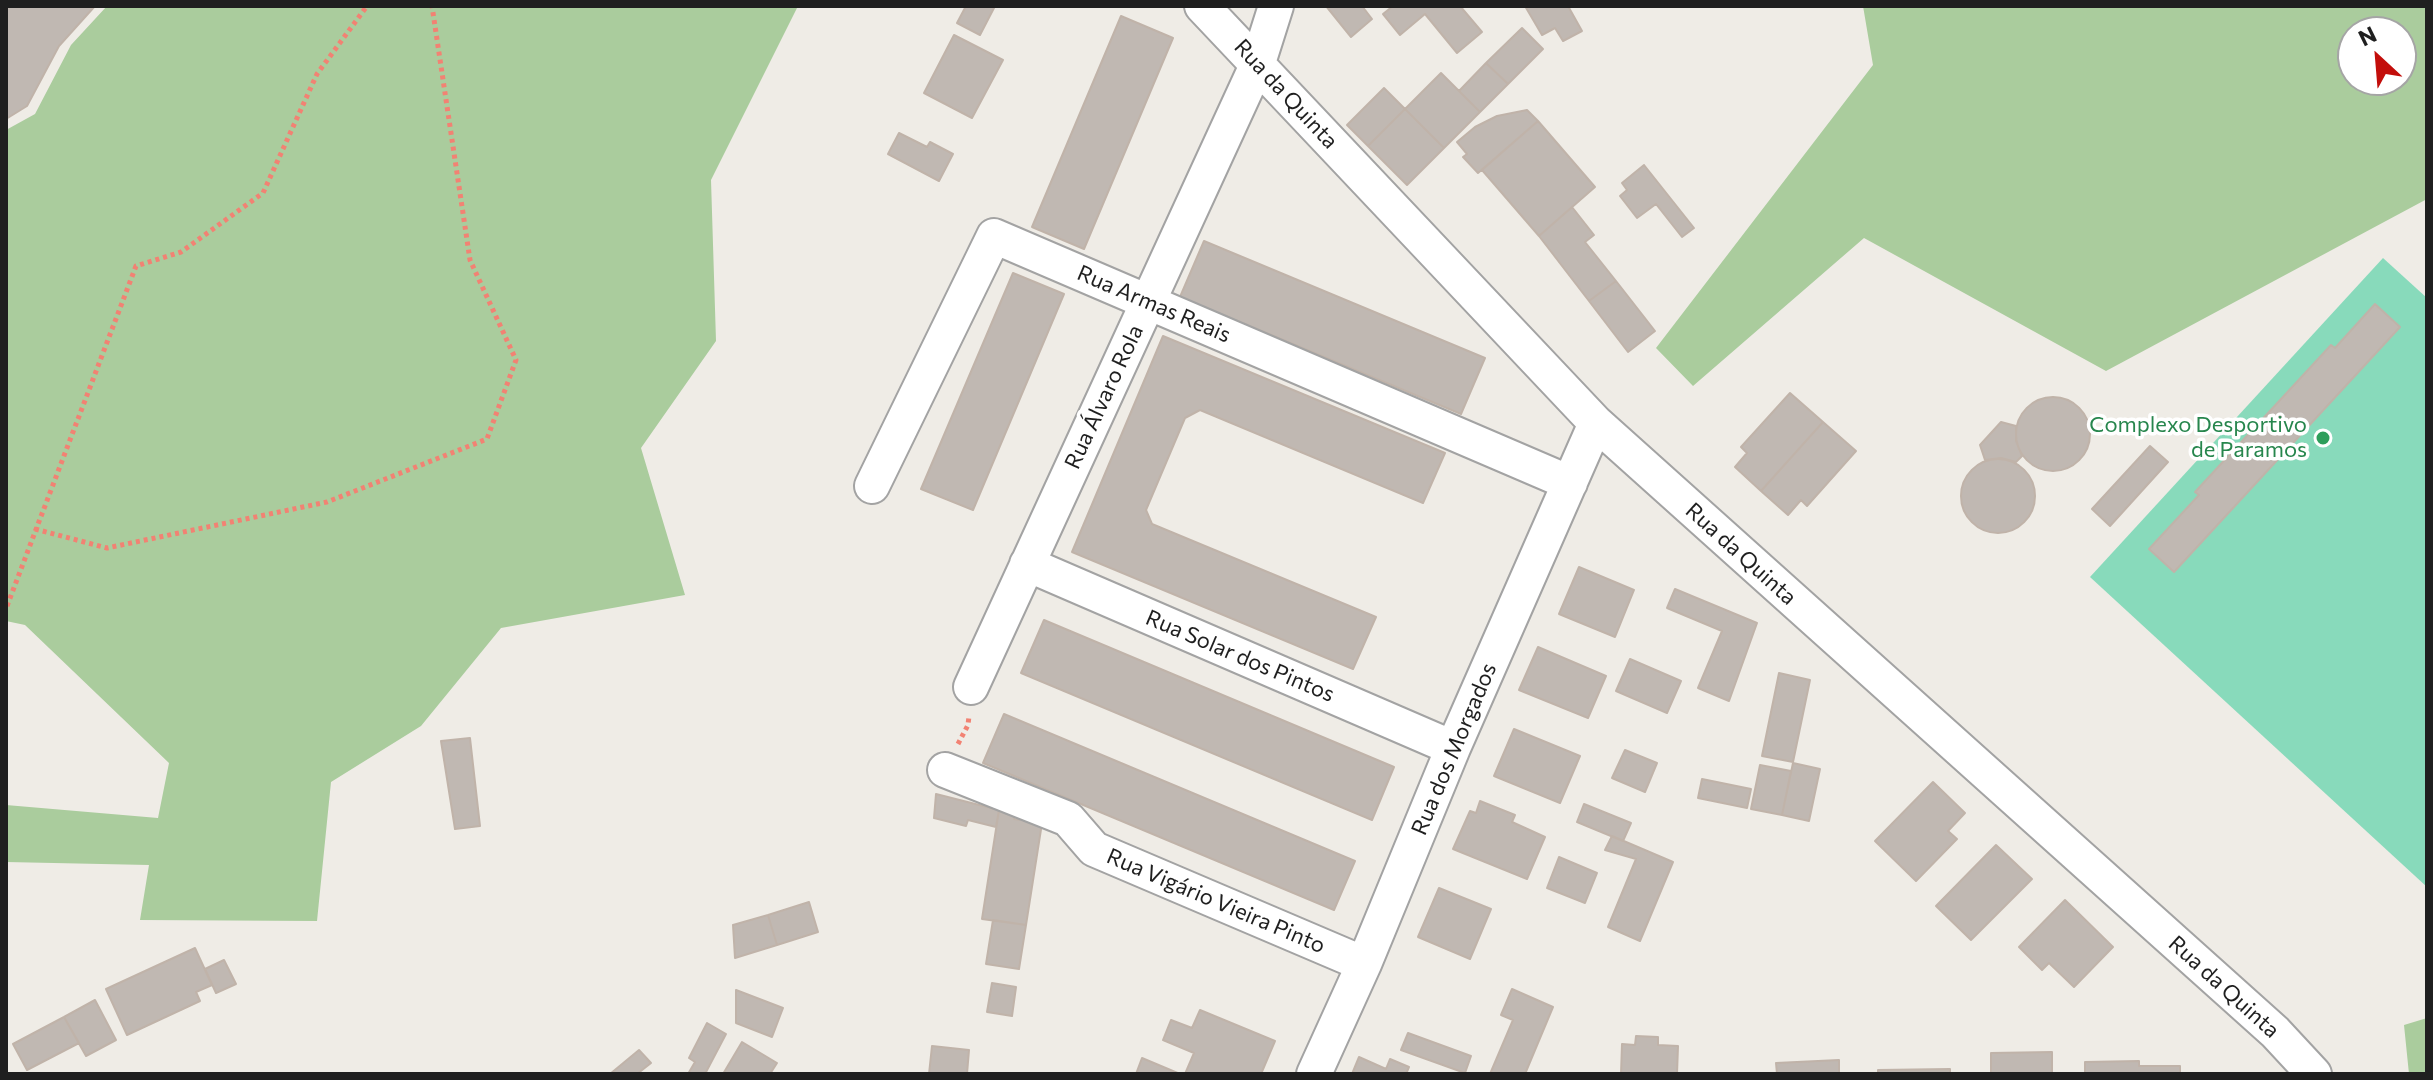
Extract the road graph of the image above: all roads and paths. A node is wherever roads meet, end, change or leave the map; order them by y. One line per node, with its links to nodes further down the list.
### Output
1 (367, 6): 10 (path)
2 (432, 6): 10 (path)
3 (1202, 6): 5 (street, Rua da Quinta)
4 (1276, 6): 5 (street, Rua Álvaro Rola)
5 (1258, 63): 6 (street, Rua Álvaro Rola); 7 (street, Rua da Quinta)
6 (1148, 301): 8 (street, Rua Armas Reais); 9 (street, Rua Armas Reais); 11 (street, Rua Álvaro Rola)
7 (1596, 423): 8 (street, Rua dos Morgados); 17 (street, Rua da Quinta)
8 (1570, 483): 14 (street, Rua dos Morgados)
9 (872, 486)
10 (35, 529): 12 (path)
11 (1027, 564): 13 (street, Rua Álvaro Rola); 14 (street, Rua Solar dos Pintos)
12 (7, 606)
13 (971, 687): 15 (path)
14 (1453, 748): 16 (street, Rua dos Morgados)
15 (945, 770): 16 (street, Rua Vigário Vieira Pinto)
16 (1364, 964): 18 (street, Rua dos Morgados)
17 (2312, 1073)
18 (1314, 1074)

